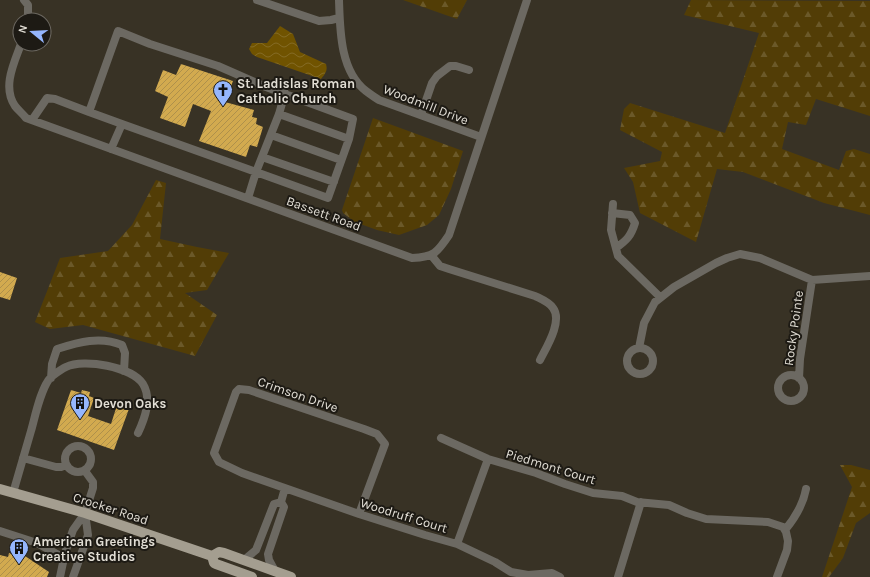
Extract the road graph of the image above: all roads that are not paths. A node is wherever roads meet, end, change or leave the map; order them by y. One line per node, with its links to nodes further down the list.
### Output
1 (24, 0): 5 (street)
2 (258, 0): 6 (street)
3 (339, 0): 6 (street, Woodmill Drive)
4 (527, 0): 16 (street)
5 (28, 12)
6 (339, 18): 12 (street, Woodmill Drive)
7 (18, 52): 13 (street, Bassett Road)
8 (469, 70): 12 (street)
9 (285, 93): 10 (street); 11 (street); 17 (street)
10 (88, 112): 13 (street); 14 (street)
11 (279, 114): 15 (street); 17 (street)
12 (421, 115): 16 (street, Woodmill Drive)
13 (32, 120): 18 (street, Bassett Road)
14 (122, 124): 18 (street); 21 (street)
15 (271, 135): 19 (street); 20 (street)
16 (481, 137): 27 (street)
17 (349, 139): 20 (street)
18 (111, 149): 23 (street, Bassett Road)
19 (262, 157): 21 (street); 22 (street)
20 (342, 160): 22 (street)
21 (256, 172): 22 (street); 23 (street)
22 (334, 182)
23 (248, 198): 27 (street, Bassett Road)
24 (613, 204): 25 (street)
25 (612, 213): 26 (street); 26 (street)
26 (616, 248): 30 (street)
27 (431, 255): 32 (street)
28 (870, 276): 29 (street)
29 (812, 280): 30 (street); 35 (street, Rocky Pointe)
30 (660, 297): 31 (street)
31 (639, 348)
32 (540, 360)
33 (124, 371): 34 (street); 34 (street); 36 (street)
34 (51, 378): 38 (street)
35 (799, 378)
36 (138, 433)
37 (441, 438): 39 (street, Piedmont Court)
38 (23, 458): 40 (street); 45 (street)
39 (488, 459): 47 (street, Piedmont Court); 52 (street)
40 (66, 465): 41 (street); 41 (street)
41 (85, 471): 48 (street)
42 (285, 488): 46 (street); 49 (street, Woodruff Court); 49 (street, Crimson Drive)
43 (0, 489): 45 (main road, Crocker Road)
44 (806, 489): 50 (street)
45 (13, 493): 48 (main road, Crocker Road)
46 (281, 502): 55 (street); 56 (street)
47 (641, 502): 50 (street, Piedmont Court); 65 (street)
48 (86, 513): 53 (main road, Crocker Road); 54 (street); 61 (street)
49 (359, 514): 52 (street, Woodruff Court)
50 (785, 530): 66 (street)
51 (0, 531): 54 (street)
52 (457, 544): 57 (street, Woodruff Court)
53 (212, 556): 55 (main road, Crocker Road); 58 (main road, Crocker Road)
54 (64, 558): 60 (street)
55 (244, 560): 56 (main road, Crocker Road)
56 (275, 572): 63 (main road, Crocker Road)
57 (510, 574): 59 (street, Woodruff Court)
58 (242, 575): 62 (main road, Crocker Road)
59 (528, 576): 64 (street, Woodruff Court)
60 (60, 577)
61 (73, 577)
62 (252, 577)
63 (291, 577)
64 (560, 577)
65 (618, 577)
66 (777, 577)

